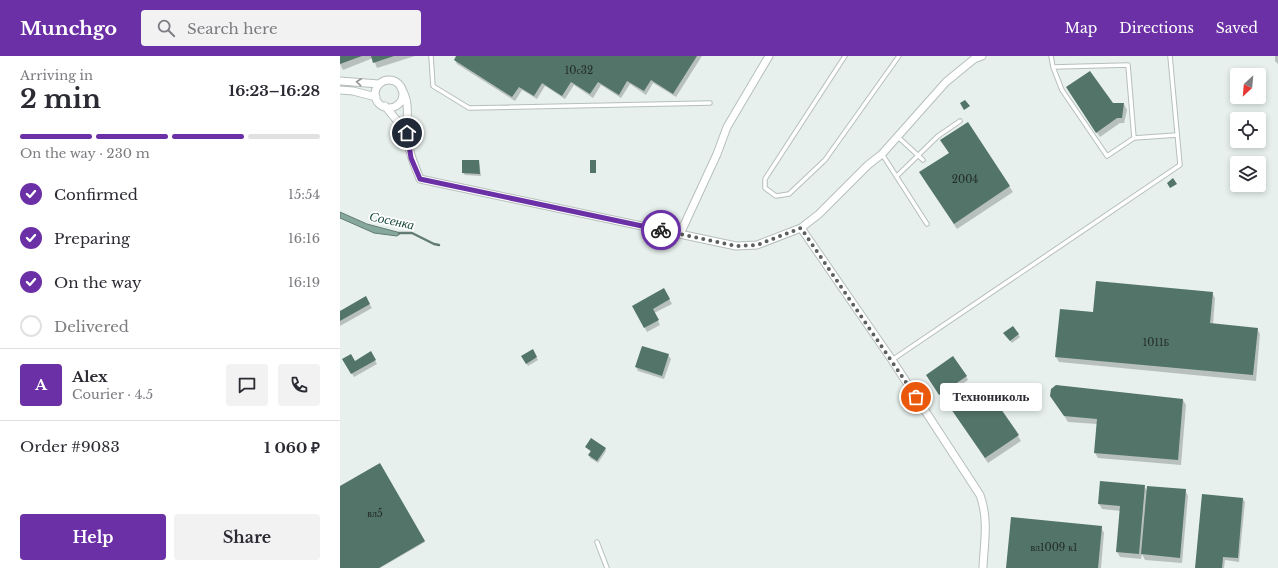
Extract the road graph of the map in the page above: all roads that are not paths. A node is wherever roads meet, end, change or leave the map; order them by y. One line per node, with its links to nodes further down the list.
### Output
1 (431, 56): 14 (lane)
2 (769, 56): 27 (street)
3 (845, 56): 4 (lane)
4 (899, 56)
5 (982, 56): 19 (street)
6 (1051, 56): 8 (lane)
7 (1170, 56): 18 (lane)
8 (1053, 67): 20 (lane); 20 (lane)
9 (340, 81): 10 (street, one-way to 9)
10 (379, 84): 11 (street); 13 (street)
11 (401, 88): 15 (street); 17 (street)
12 (340, 90): 13 (street)
13 (376, 97): 15 (street)
14 (710, 103)
15 (384, 106): 17 (street)
16 (960, 121): 22 (lane)
17 (407, 133): 27 (street)
18 (1177, 135): 20 (lane); 28 (lane)
19 (897, 136): 21 (street); 22 (lane)
20 (1134, 138)
21 (882, 154): 24 (lane); 26 (street)
22 (918, 155): 23 (lane); 24 (lane)
23 (923, 160)
24 (897, 176): 25 (lane)
25 (927, 224)
26 (801, 228): 27 (street); 28 (street)
27 (680, 234)
28 (892, 360): 31 (street)
29 (597, 542): 30 (lane)
30 (607, 568)
31 (983, 568)

